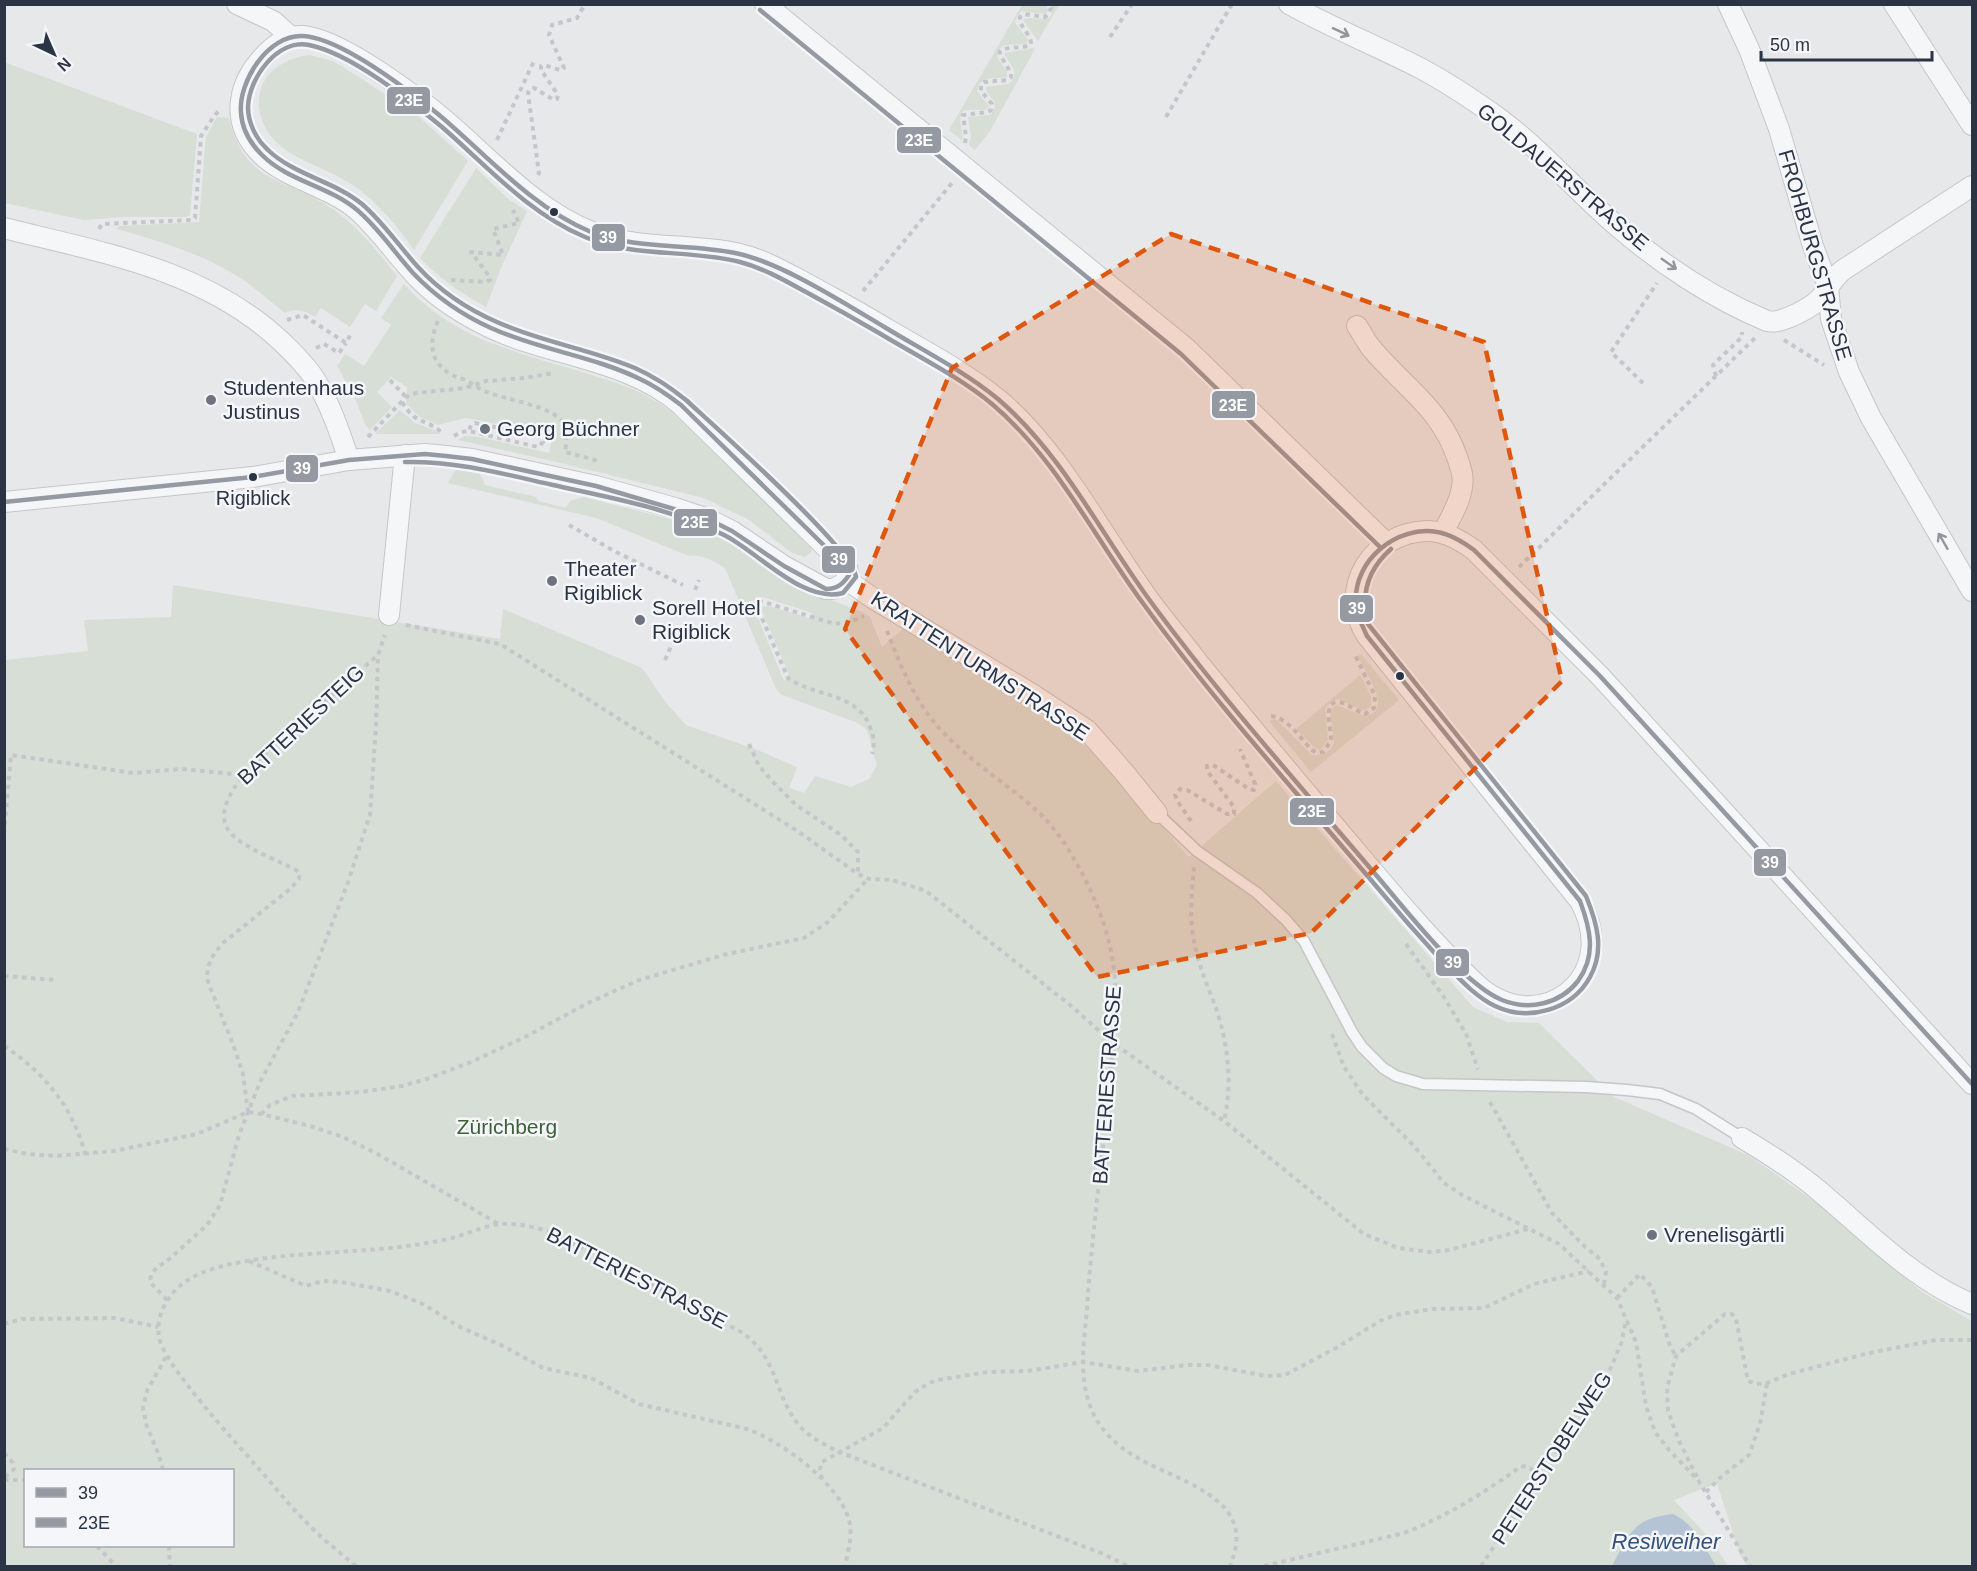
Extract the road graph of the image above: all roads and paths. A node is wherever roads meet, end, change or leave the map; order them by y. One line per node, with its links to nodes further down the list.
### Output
1 (237, 4): 10 (street)
2 (585, 4): 19 (path)
3 (765, 4): 55 (street)
4 (1048, 4): 17 (path)
5 (1132, 4): 11 (path)
6 (1232, 4): 14 (path)
7 (1289, 4): 24 (street, GOLDAUERSTRASSE, one-way to 24)
8 (1728, 4): 26 (street, FROHBURGSTRASSE)
9 (1894, 4): 15 (street)
10 (291, 37): 37 (street); 55 (street)
11 (1110, 37)
12 (534, 62): 16 (path)
13 (225, 105): 23 (path)
14 (1166, 117)
15 (1972, 125)
16 (503, 126)
17 (963, 147)
18 (954, 180): 27 (path)
19 (533, 181)
20 (1972, 186): 26 (street)
21 (512, 207): 25 (path)
22 (4, 228): 50 (street)
23 (99, 229)
24 (1669, 265): 26 (street, GOLDAUERSTRASSE); 41 (path)
25 (452, 279)
26 (1828, 286): 61 (street, FROHBURGSTRASSE, one-way to 26)
27 (859, 296)
28 (287, 321): 35 (path)
29 (437, 322): 42 (path)
30 (1357, 326): 54 (street)
31 (1742, 329): 39 (path)
32 (352, 332): 35 (path)
33 (1759, 334): 39 (path)
34 (1780, 338): 38 (path)
35 (346, 343): 36 (path)
36 (316, 348)
37 (580, 358): 42 (path); 58 (street)
38 (1828, 369)
39 (1716, 376): 56 (path)
40 (390, 380): 43 (path)
41 (1643, 383)
42 (474, 385): 43 (path); 51 (path)
43 (406, 397): 44 (path)
44 (402, 402): 45 (path); 47 (path)
45 (437, 428)
46 (470, 431): 46 (path); 48 (path)
47 (367, 437)
48 (449, 441)
49 (405, 455): 50 (street); 51 (street); 66 (street)
50 (349, 460): 52 (street)
51 (596, 486): 58 (street)
52 (4, 502)
53 (569, 525): 59 (path)
54 (1443, 533): 55 (street); 87 (street)
55 (1386, 543)
56 (1514, 572)
57 (699, 580): 60 (path)
58 (847, 580): 63 (street, KRATTENTURMSTRASSE)
59 (683, 585)
60 (695, 590)
61 (1972, 591)
62 (755, 602): 64 (path); 65 (path); 74 (path)
63 (888, 607): 76 (street, KRATTENTURMSTRASSE); 85 (path, BATTERIESTRASSE)
64 (742, 609)
65 (867, 614)
66 (389, 615): 69 (path, BATTERIESTEIG); 79 (path)
67 (673, 642): 70 (path)
68 (1359, 648): 71 (path)
69 (378, 655): 75 (path, BATTERIESTEIG); 89 (path)
70 (665, 660)
71 (1262, 720)
72 (749, 744): 79 (path)
73 (1239, 746): 78 (path)
74 (872, 754)
75 (243, 775): 77 (path); 89 (path, BATTERIESTEIG)
76 (1157, 813): 78 (lane, KRATTENTURMSTRASSE)
77 (4, 834)
78 (1197, 851): 88 (lane, KRATTENTURMSTRASSE); 91 (path)
79 (858, 874): 80 (path)
80 (869, 879): 85 (path); 90 (path)
81 (1404, 942): 88 (path)
82 (4, 976): 83 (path)
83 (55, 980)
84 (1331, 1027): 96 (path)
85 (1113, 1043): 91 (path); 109 (path, BATTERIESTRASSE)
86 (4, 1046): 94 (path)
87 (1972, 1084)
88 (1486, 1086): 92 (lane, KRATTENTURMSTRASSE); 99 (path)
89 (248, 1113): 90 (path); 94 (path); 101 (path, BATTERIESTEIG)
90 (261, 1114): 95 (path)
91 (1224, 1121): 96 (path)
92 (1742, 1138): 102 (street, KRATTENTURMSTRASSE)
93 (4, 1149): 94 (path)
94 (85, 1154)
95 (500, 1224): 97 (path, BATTERIESTRASSE); 111 (path, BATTERIESTRASSE)
96 (1528, 1228): 98 (path)
97 (248, 1261): 101 (path, BATTERIESTRASSE); 116 (path)
98 (1589, 1271): 99 (path); 109 (path)
99 (1604, 1284): 100 (path)
100 (1617, 1298): 103 (path); 108 (path)
101 (167, 1299): 105 (path)
102 (1972, 1304)
103 (1626, 1318): 114 (path, PETERSTOBELWEG); 118 (path)
104 (4, 1323): 105 (path)
105 (158, 1327): 107 (path)
106 (1972, 1340): 110 (path)
107 (167, 1355): 113 (path); 124 (path)
108 (1676, 1356): 110 (path); 118 (path)
109 (1083, 1362): 111 (path); 127 (path, BATTERIESTRASSE)
110 (1767, 1384): 119 (path)
111 (839, 1452): 116 (path); 126 (path, BATTERIESTRASSE)
112 (4, 1453): 115 (path)
113 (163, 1469)
114 (1541, 1475): 128 (path); 129 (path, PETERSTOBELWEG)
115 (4, 1479): 117 (path)
116 (822, 1479): 125 (path)
117 (24, 1480)
118 (1698, 1480): 119 (path)
119 (1706, 1492): 130 (path)
120 (99, 1547): 122 (path)
121 (169, 1547): 123 (path)
122 (116, 1566)
123 (170, 1566)
124 (356, 1566)
125 (846, 1566)
126 (1128, 1566)
127 (1230, 1566)
128 (1264, 1566)
129 (1480, 1566)
130 (1750, 1566)

